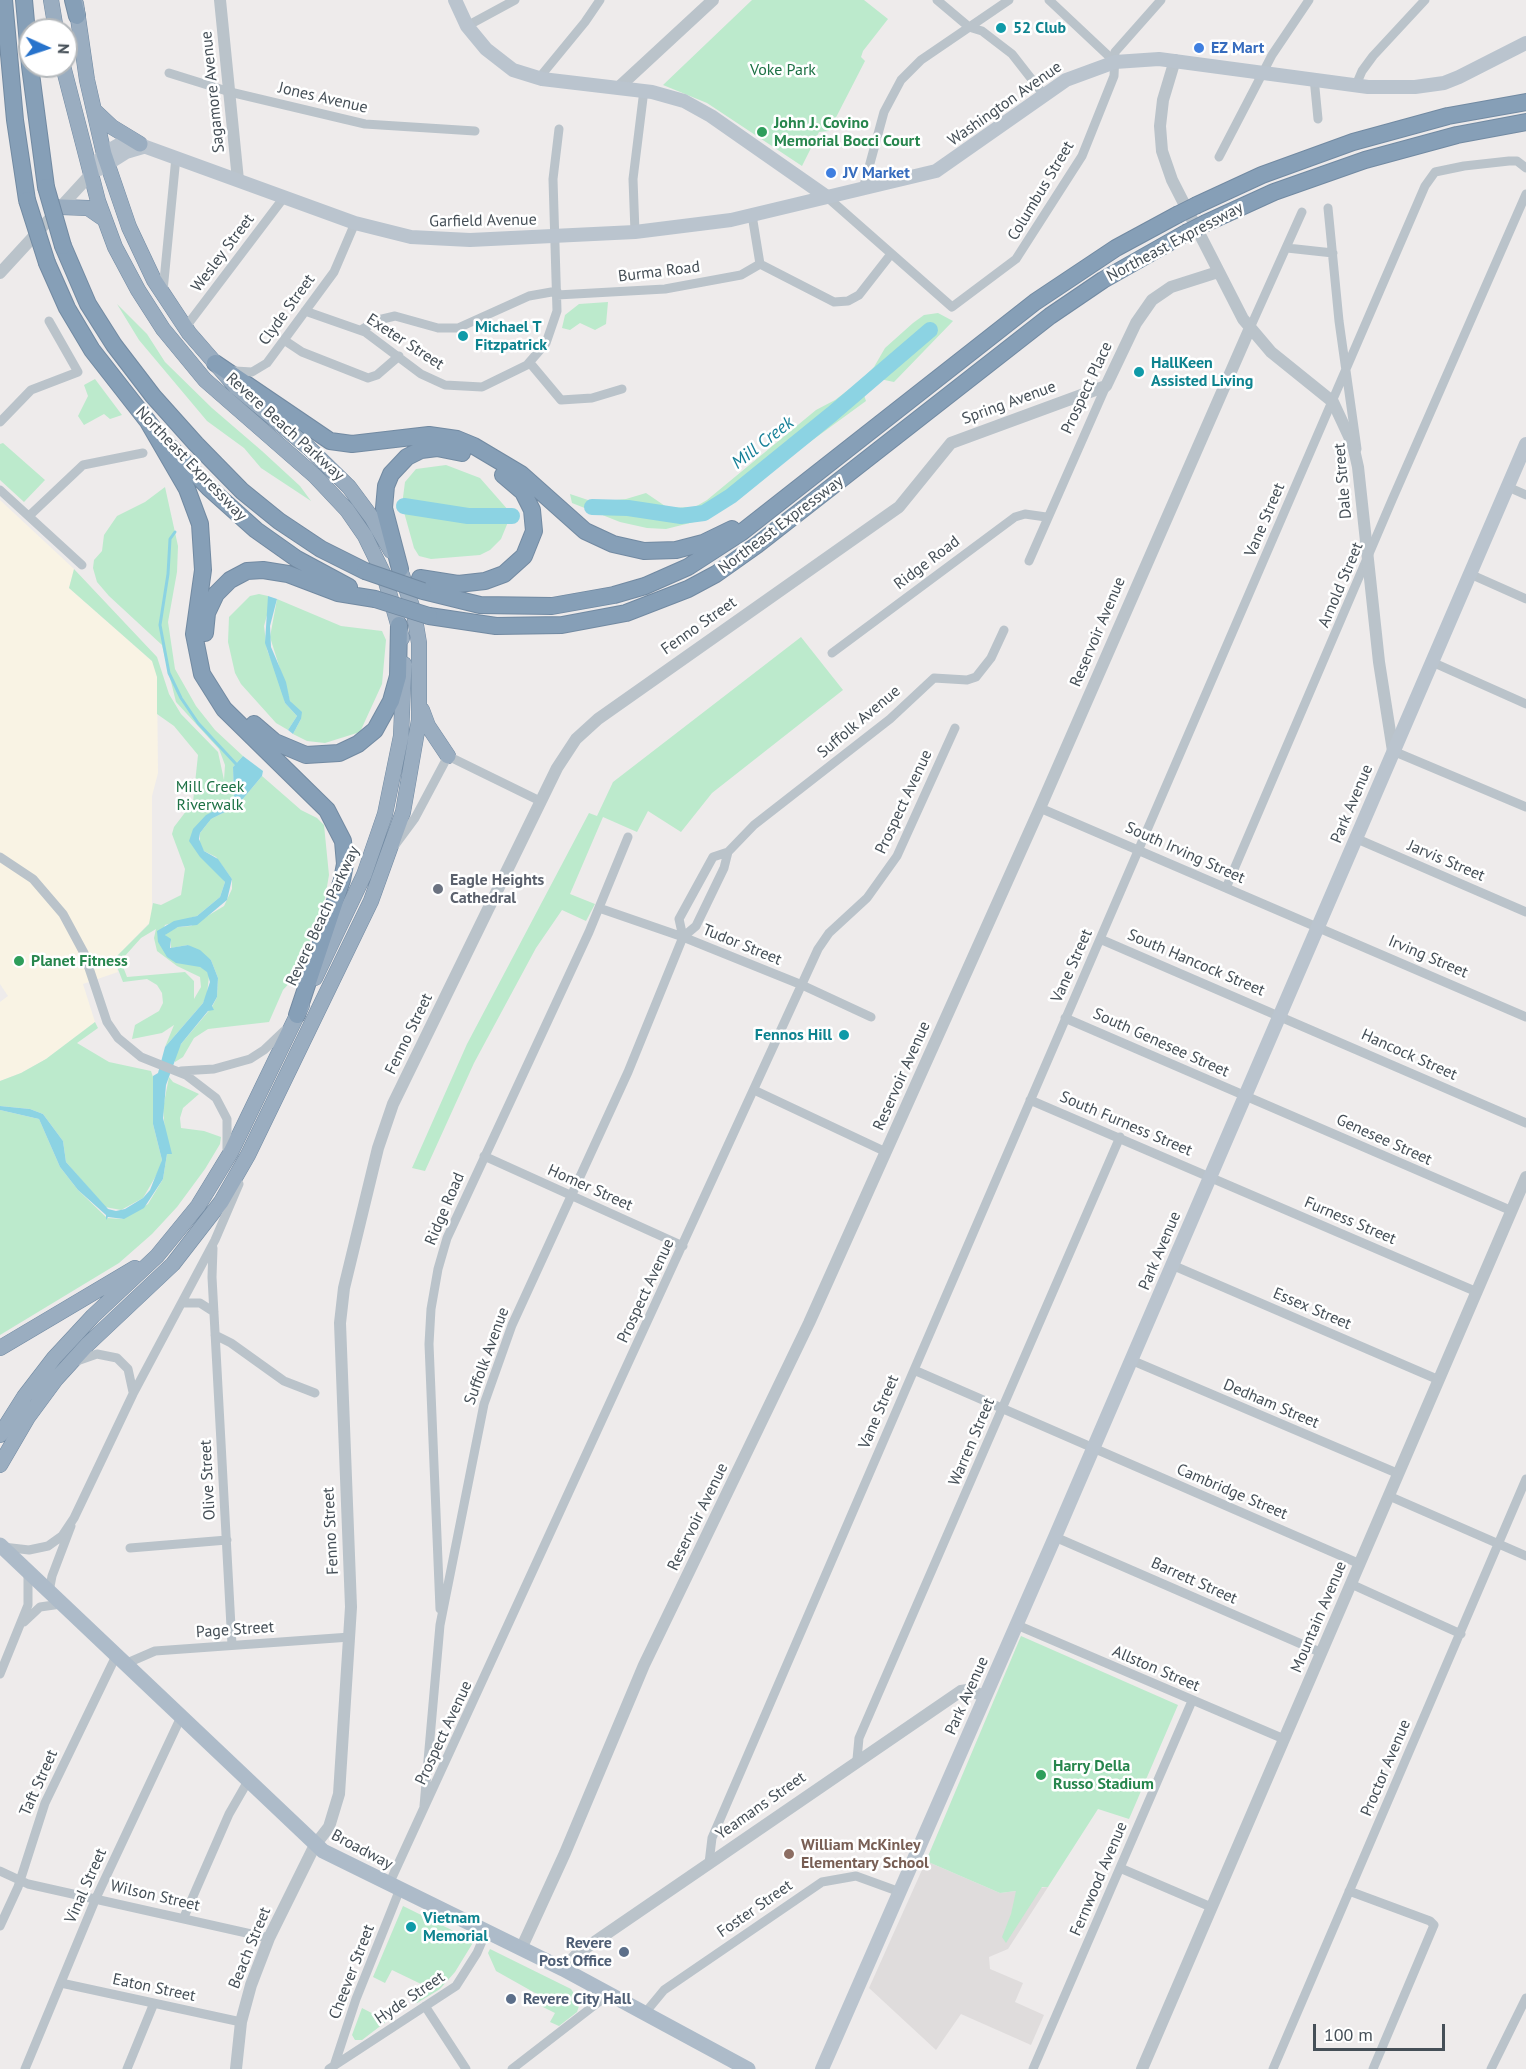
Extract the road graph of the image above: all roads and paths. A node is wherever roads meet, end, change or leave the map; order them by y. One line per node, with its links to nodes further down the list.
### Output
1 (4, 0): 80 (highway, Northeast Expressway, bridge)
2 (24, 0): 16 (highway, Northeast Expressway)
3 (51, 0): 17 (highway)
4 (220, 0): 32 (street, Sagamore Avenue)
5 (455, 0): 18 (main road)
6 (515, 0): 18 (street)
7 (600, 0): 27 (street)
8 (714, 0): 30 (street)
9 (937, 0): 19 (street)
10 (1009, 0): 19 (street)
11 (1049, 0): 22 (street)
12 (1161, 0): 22 (street, Columbus Street)
13 (1309, 0): 23 (street)
14 (1425, 0): 29 (street)
15 (75, 5): 35 (highway, Revere Beach Parkway)
16 (26, 18)
17 (54, 18)
18 (467, 26): 27 (main road)
19 (969, 27): 33 (street); 47 (street)
20 (1526, 43): 29 (main road, Washington Avenue)
21 (1174, 60): 22 (main road, Washington Avenue); 23 (main road, Washington Avenue); 63 (street)
22 (1114, 62): 33 (main road, Washington Avenue); 61 (street, Columbus Street)
23 (1263, 71): 28 (main road, Washington Avenue); 42 (street)
24 (168, 73): 32 (street, Jones Avenue)
25 (32, 78): 97 (highway, Northeast Expressway, bridge)
26 (66, 78): 45 (highway, Revere Beach Parkway)
27 (539, 78): 30 (main road)
28 (1314, 78): 29 (main road, Washington Avenue); 36 (street)
29 (1356, 85)
30 (619, 87): 31 (main road)
31 (644, 90): 50 (main road); 57 (street)
32 (230, 92): 39 (street, Jones Avenue); 46 (street, Sagamore Avenue)
33 (1044, 95): 47 (main road, Washington Avenue)
34 (1526, 102): 89 (highway, Northeast Expressway, bridge)
35 (93, 109): 40 (highway); 43 (highway, Revere Beach Parkway)
36 (1318, 119)
37 (1526, 122): 98 (highway, Northeast Expressway, bridge)
38 (559, 129): 58 (street, Exeter Street)
39 (475, 131)
40 (146, 146): 41 (main road, Garfield Avenue); 43 (main road)
41 (176, 156): 46 (main road, Garfield Avenue); 66 (street)
42 (1219, 157)
43 (106, 159): 45 (main road); 66 (highway, Revere Beach Parkway)
44 (1526, 168): 76 (street, Vane Street)
45 (90, 175): 51 (street); 55 (highway, Revere Beach Parkway)
46 (238, 180): 49 (main road, Garfield Avenue)
47 (863, 189): 50 (main road, Washington Avenue)
48 (1526, 194): 92 (street, Arnold Street)
49 (285, 196): 56 (main road, Garfield Avenue); 69 (street, Wesley Street)
50 (827, 197): 54 (main road, Garfield Avenue); 61 (street)
51 (61, 207): 55 (highway); 64 (street)
52 (1328, 208): 60 (street, Dale Street)
53 (1302, 212): 59 (street, Reservoir Avenue)
54 (752, 214): 57 (main road, Garfield Avenue); 62 (street)
55 (104, 219): 100 (highway, Revere Beach Parkway)
56 (355, 223): 58 (main road, Garfield Avenue); 67 (street, Clyde Street)
57 (635, 232): 58 (main road, Garfield Avenue)
58 (555, 236): 65 (street, Exeter Street)
59 (1287, 248): 60 (street); 70 (street, Reservoir Avenue)
60 (1333, 253): 76 (street, Dale Street)
61 (891, 254): 62 (street)
62 (760, 264): 65 (street, Burma Road)
63 (1218, 272): 70 (street); 77 (street, Prospect Place)
64 (0, 273)
65 (557, 293): 71 (street, Burma Road); 75 (street, Exeter Street)
66 (162, 295): 69 (highway, Revere Beach Parkway)
67 (304, 311): 71 (street, Exeter Street); 72 (street, Clyde Street)
68 (49, 321): 81 (street)
69 (185, 328): 74 (highway, Revere Beach Parkway)
70 (1250, 328): 79 (street); 111 (street, Reservoir Avenue)
71 (361, 330): 73 (street, Exeter Street)
72 (284, 340): 73 (street); 74 (street, Clyde Street)
73 (399, 356): 75 (street, Exeter Street)
74 (215, 363): 89 (highway); 95 (highway, Revere Beach Parkway)
75 (530, 363): 78 (street)
76 (1346, 370): 79 (street, Vane Street); 85 (street, Dale Street)
77 (1106, 386): 82 (street, Spring Avenue); 91 (street, Prospect Place)
78 (622, 389)
79 (1332, 402): 85 (street); 115 (street, Vane Street)
80 (147, 420): 98 (highway, Northeast Expressway); 125 (highway)
81 (0, 422)
82 (957, 440): 109 (street, Fenno Street)
83 (1526, 444): 86 (main road, Park Avenue)
84 (143, 453): 90 (street)
85 (1358, 467): 92 (street, Dale Street)
86 (1508, 487): 88 (street); 96 (main road, Park Avenue)
87 (0, 490): 90 (street)
88 (1526, 495)
89 (763, 515): 97 (highway, Northeast Expressway)
90 (29, 516): 94 (street)
91 (1046, 517): 93 (street, Prospect Place); 102 (street, Ridge Road)
92 (1368, 560): 107 (street, Dale Street); 118 (street, Arnold Street)
93 (1029, 561)
94 (82, 565)
95 (400, 569): 97 (highway); 104 (highway, Revere Beach Parkway)
96 (1470, 574): 99 (street); 103 (main road, Park Avenue)
97 (421, 585)
98 (375, 599): 100 (highway)
99 (1526, 599)
100 (399, 625): 125 (highway, Revere Beach Parkway)
101 (1004, 630): 116 (street, Suffolk Avenue)
102 (832, 653)
103 (1432, 662): 105 (street); 107 (main road, Park Avenue)
104 (420, 704): 108 (highway); 114 (highway, Revere Beach Parkway)
105 (1526, 704)
106 (954, 728): 124 (street, Prospect Avenue)
107 (1393, 751): 110 (street); 113 (main road, Park Avenue)
108 (448, 756): 109 (street); 114 (street)
109 (540, 801): 182 (street, Fenno Street)
110 (1526, 807)
111 (1040, 808): 115 (street, South Irving Street); 137 (street, Reservoir Avenue)
112 (628, 837): 119 (street, Ridge Road)
113 (1355, 838): 120 (street, Jarvis Street); 121 (main road, Park Avenue)
114 (391, 849): 135 (highway, Revere Beach Parkway)
115 (1137, 849): 118 (street, South Irving Street); 123 (street, Vane Street)
116 (728, 852): 122 (street, Suffolk Avenue); 122 (street, Suffolk Avenue)
117 (0, 857): 130 (street)
118 (1226, 888): 121 (street, South Irving Street)
119 (599, 908): 122 (street, Tudor Street); 138 (street, Ridge Road)
120 (1526, 912)
121 (1317, 926): 126 (main road, Park Avenue); 128 (street, Irving Street)
122 (683, 937): 124 (street, Tudor Street); 142 (street, Suffolk Avenue)
123 (1100, 939): 126 (street, South Hancock Street); 129 (street, Vane Street)
124 (802, 985): 127 (street, Tudor Street); 131 (street, Prospect Avenue)
125 (297, 1015): 130 (street); 139 (highway, Revere Beach Parkway)
126 (1280, 1015): 132 (main road, Park Avenue); 134 (street, Hancock Street)
127 (871, 1017)
128 (1526, 1017)
129 (1065, 1018): 132 (street, South Genesee Street); 133 (street, Vane Street)
130 (176, 1070): 139 (street)
131 (754, 1090): 137 (street); 146 (street, Prospect Avenue)
132 (1244, 1096): 140 (main road, Park Avenue); 143 (street, Genesee Street)
133 (1030, 1100): 136 (street, South Furness Street); 154 (street, Vane Street)
134 (1526, 1123)
135 (262, 1126): 144 (street, Revere Beach Parkway); 155 (highway, Revere Beach Parkway)
136 (1120, 1137): 140 (street, South Furness Street); 159 (street, Warren Street)
137 (886, 1152): 208 (street, Reservoir Avenue)
138 (484, 1156): 142 (street, Homer Street); 178 (street, Ridge Road)
139 (224, 1165): 145 (highway, Revere Beach Parkway)
140 (1210, 1177): 147 (main road, Park Avenue); 148 (street, Furness Street)
141 (1526, 1177): 143 (street, Mountain Avenue)
142 (572, 1196): 146 (street, Homer Street); 178 (street, Suffolk Avenue)
143 (1512, 1211): 148 (street, Mountain Avenue)
144 (215, 1240): 149 (street, Revere Beach Parkway); 150 (street, Olive Street)
145 (169, 1243): 152 (highway); 160 (highway, Revere Beach Parkway)
146 (683, 1246): 193 (street, Prospect Avenue)
147 (1172, 1265): 153 (main road, Park Avenue); 156 (street, Essex Street)
148 (1477, 1292): 156 (street, Mountain Avenue)
149 (183, 1303): 150 (street); 158 (street, Revere Beach Parkway)
150 (214, 1312): 151 (street, Olive Street)
151 (215, 1335): 157 (street); 168 (street, Olive Street)
152 (0, 1348)
153 (1131, 1360): 161 (main road, Park Avenue); 163 (street, Dedham Street)
154 (914, 1371): 159 (street, Cambridge Street); 195 (street, Vane Street)
155 (61, 1374): 158 (street, Revere Beach Parkway); 162 (highway, Revere Beach Parkway)
156 (1439, 1380): 163 (street, Mountain Avenue)
157 (315, 1393)
158 (133, 1394): 166 (street, Revere Beach Parkway)
159 (1002, 1409): 161 (street, Cambridge Street); 191 (street, Warren Street)
160 (0, 1435)
161 (1093, 1449): 167 (main road, Park Avenue); 173 (street, Cambridge Street)
162 (0, 1465)
163 (1398, 1474): 165 (street, Mountain Avenue)
164 (1526, 1479): 169 (street, Proctor Avenue)
165 (1389, 1496): 169 (street); 173 (street, Mountain Avenue)
166 (74, 1518): 170 (street, Revere Beach Parkway); 176 (street, Revere Beach Parkway)
167 (1055, 1536): 179 (main road, Park Avenue); 184 (street, Barrett Street)
168 (227, 1540): 171 (street); 183 (street, Olive Street)
169 (1499, 1544): 172 (street); 181 (street, Proctor Avenue)
170 (1, 1546): 174 (main road, Broadway)
171 (130, 1548)
172 (1526, 1556)
173 (1360, 1564): 175 (street, Mountain Avenue)
174 (28, 1571): 176 (main road, Broadway); 180 (street)
175 (1352, 1584): 181 (street); 184 (street, Mountain Avenue)
176 (49, 1592): 177 (main road, Broadway)
177 (63, 1605): 180 (street); 185 (main road, Broadway)
178 (441, 1625): 193 (street, Suffolk Avenue)
179 (1017, 1625): 187 (main road, Park Avenue); 188 (street, Allston Street)
180 (21, 1626): 186 (street)
181 (1461, 1634): 200 (street, Proctor Avenue)
182 (350, 1637): 183 (street, Page Street); 194 (street, Fenno Street)
183 (232, 1645): 185 (street, Page Street)
184 (1322, 1653): 190 (street, Mountain Avenue)
185 (121, 1660): 189 (main road, Broadway); 198 (street, Taft Street)
186 (0, 1674)
187 (985, 1696): 191 (street, Yeamans Street); 201 (main road, Park Avenue)
188 (1192, 1701): 190 (street, Allston Street); 196 (street, Fernwood Avenue)
189 (181, 1717): 192 (main road, Broadway); 202 (street, Vinal Street)
190 (1284, 1739): 203 (street, Mountain Avenue)
191 (857, 1760): 195 (street, Yeamans Street)
192 (248, 1781): 194 (main road, Broadway); 204 (street)
193 (423, 1815): 199 (street, Prospect Avenue)
194 (315, 1845): 199 (main road, Broadway); 207 (street, Beach Street)
195 (709, 1863): 209 (street, Yeamans Street)
196 (1120, 1868): 203 (street); 225 (street, Fernwood Avenue)
197 (0, 1871): 198 (street, Wilson Street)
198 (20, 1881): 202 (street, Wilson Street); 205 (street, Taft Street)
199 (395, 1887): 206 (main road, Broadway); 217 (street, Cheever Street)
200 (1349, 1891): 227 (street, Proctor Avenue); 228 (street)
201 (900, 1892): 215 (street, Foster Street); 224 (main road, Park Avenue)
202 (96, 1898): 204 (street, Wilson Street); 210 (street, Vinal Street)
203 (1211, 1907): 226 (street, Mountain Avenue)
204 (184, 1917): 207 (street, Wilson Street)
205 (0, 1926)
206 (486, 1932): 208 (main road, Broadway); 214 (street, Hyde Street)
207 (269, 1938): 216 (street, Beach Street)
208 (521, 1949): 209 (main road, Broadway)
209 (563, 1969): 211 (main road, Broadway)
210 (61, 1983): 213 (street, Eaton Street); 219 (street, Vinal Street)
211 (609, 1994): 215 (main road, Broadway); 223 (street)
212 (1526, 1998): 229 (street)
213 (154, 2003): 216 (street, Eaton Street); 220 (street)
214 (426, 2006): 217 (street, Hyde Street); 222 (street)
215 (645, 2013): 218 (main road, Broadway)
216 (241, 2022): 221 (street, Beach Street)
217 (331, 2067)
218 (741, 2067)
219 (25, 2069)
220 (127, 2069)
221 (236, 2069)
222 (466, 2069)
223 (512, 2069)
224 (822, 2069)
225 (1033, 2069)
226 (1142, 2069)
227 (1273, 2069)
228 (1373, 2069)
229 (1491, 2069)

